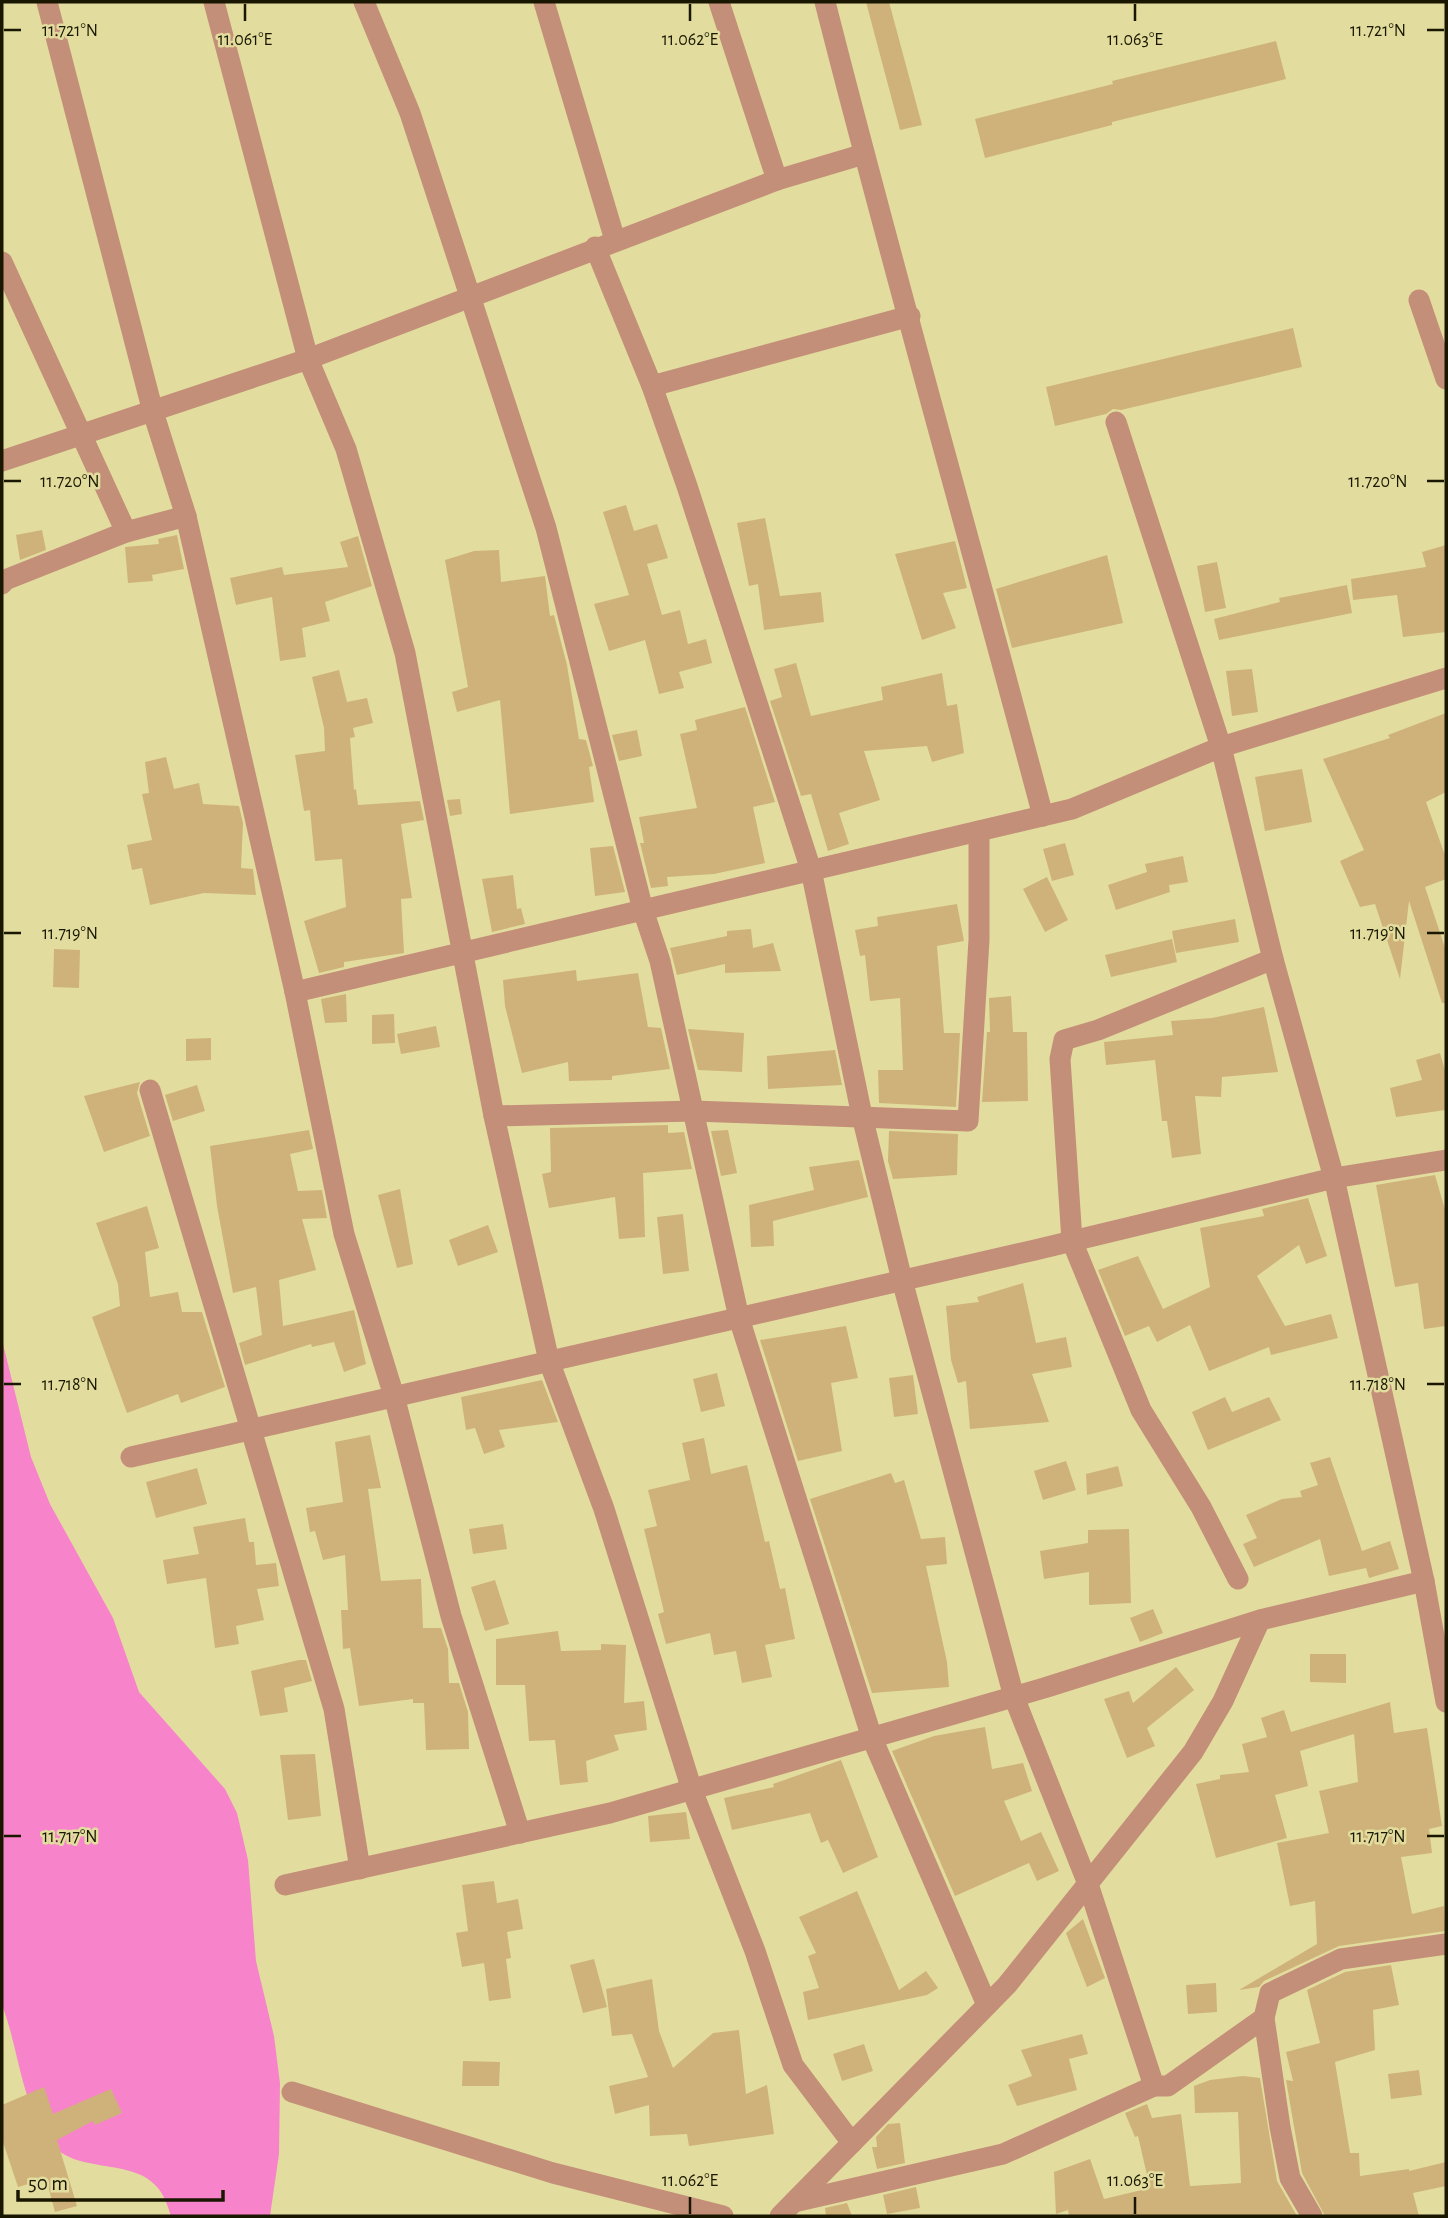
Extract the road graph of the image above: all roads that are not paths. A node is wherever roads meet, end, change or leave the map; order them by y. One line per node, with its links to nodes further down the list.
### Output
1 (47, 2): 17 (street)
2 (214, 2): 14 (street)
3 (365, 2): 11 (street)
4 (544, 2): 9 (street)
5 (719, 2): 8 (street)
6 (825, 2): 7 (street)
7 (864, 154): 8 (street); 13 (street)
8 (777, 180): 9 (street)
9 (605, 244): 11 (street); 16 (street)
10 (2, 262): 19 (street)
11 (470, 298): 14 (street); 29 (street)
12 (1419, 300): 15 (street)
13 (910, 316): 16 (street); 26 (street)
14 (307, 359): 17 (street); 30 (street)
15 (1446, 379)
16 (652, 386): 28 (street)
17 (153, 412): 19 (street); 21 (street)
18 (1116, 422): 25 (street)
19 (81, 435): 20 (street); 22 (street)
20 (2, 461)
21 (186, 516): 22 (street); 32 (street)
22 (126, 532): 23 (street)
23 (2, 584)
24 (1446, 678): 25 (street)
25 (1221, 747): 26 (street); 31 (street)
26 (1043, 816): 27 (street)
27 (979, 831): 28 (street); 36 (street)
28 (811, 870): 29 (street); 36 (street)
29 (643, 910): 30 (street); 34 (street)
30 (465, 952): 32 (street); 35 (street)
31 (1273, 959): 38 (street); 39 (street)
32 (295, 992): 43 (street)
33 (150, 1090): 44 (street)
34 (693, 1111): 35 (street); 36 (street); 41 (street)
35 (494, 1116): 42 (street)
36 (862, 1116): 40 (street)
37 (1446, 1160): 38 (street)
38 (1334, 1178): 39 (street); 47 (street)
39 (1072, 1241): 40 (street); 46 (street)
40 (902, 1280): 41 (street); 50 (street)
41 (739, 1318): 42 (street); 52 (street)
42 (549, 1361): 43 (street); 53 (street)
43 (394, 1396): 44 (street); 54 (street)
44 (251, 1429): 45 (street); 55 (street)
45 (131, 1457)
46 (1238, 1579)
47 (1424, 1581): 48 (street); 49 (street)
48 (1260, 1620): 50 (street); 56 (street)
49 (1440, 1625): 51 (street)
50 (1014, 1697): 52 (street); 56 (street)
51 (1446, 1702)
52 (872, 1738): 53 (street); 59 (street)
53 (692, 1790): 54 (street); 63 (street)
54 (520, 1833): 55 (street)
55 (360, 1869): 57 (street)
56 (1088, 1884): 59 (street); 61 (street)
57 (285, 1885)
58 (1446, 1944): 60 (street)
59 (987, 2005): 63 (street)
60 (1264, 2018): 61 (street); 66 (street)
61 (1154, 2086): 64 (street)
62 (292, 2092): 65 (street)
63 (852, 2143): 64 (street)
64 (787, 2209)
65 (719, 2215)
66 (1312, 2216)

